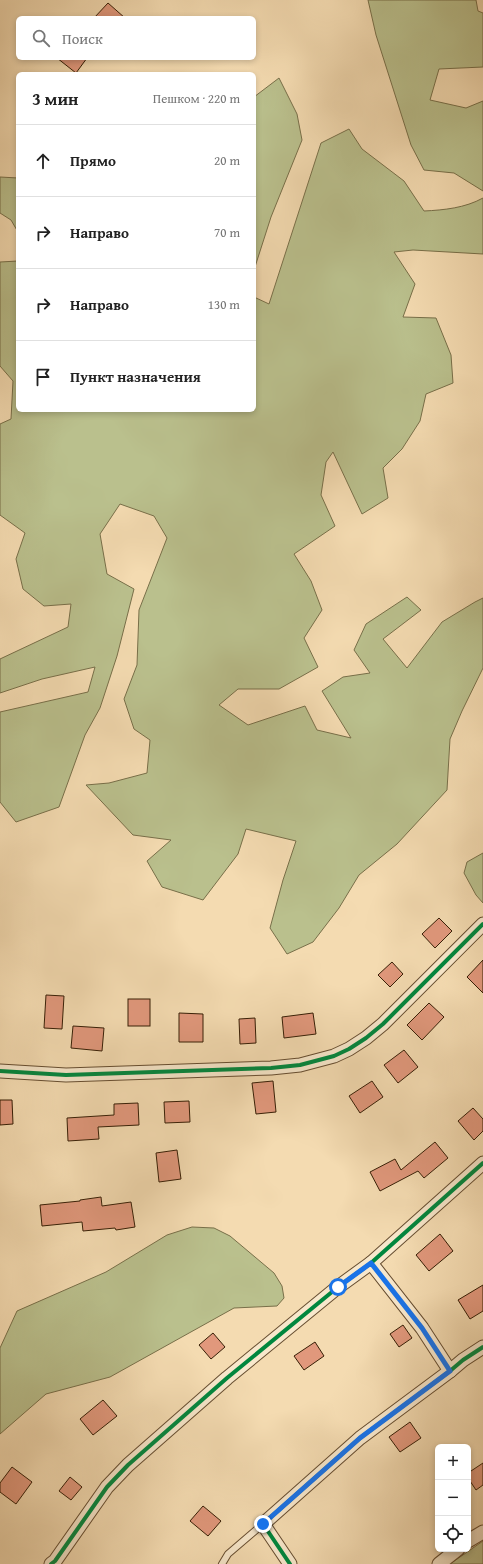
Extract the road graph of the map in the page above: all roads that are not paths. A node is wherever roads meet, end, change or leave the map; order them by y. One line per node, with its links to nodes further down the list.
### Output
1 (483, 924): 2 (street)
2 (0, 1071)
3 (483, 1163): 4 (street)
4 (371, 1263): 6 (street); 11 (street)
5 (483, 1347): 6 (street)
6 (450, 1371): 7 (street)
7 (263, 1524): 12 (lane); 13 (street)
8 (483, 1532): 9 (street)
9 (471, 1539)
10 (454, 1552): 14 (street)
11 (51, 1564)
12 (222, 1564)
13 (290, 1564)
14 (439, 1564)

